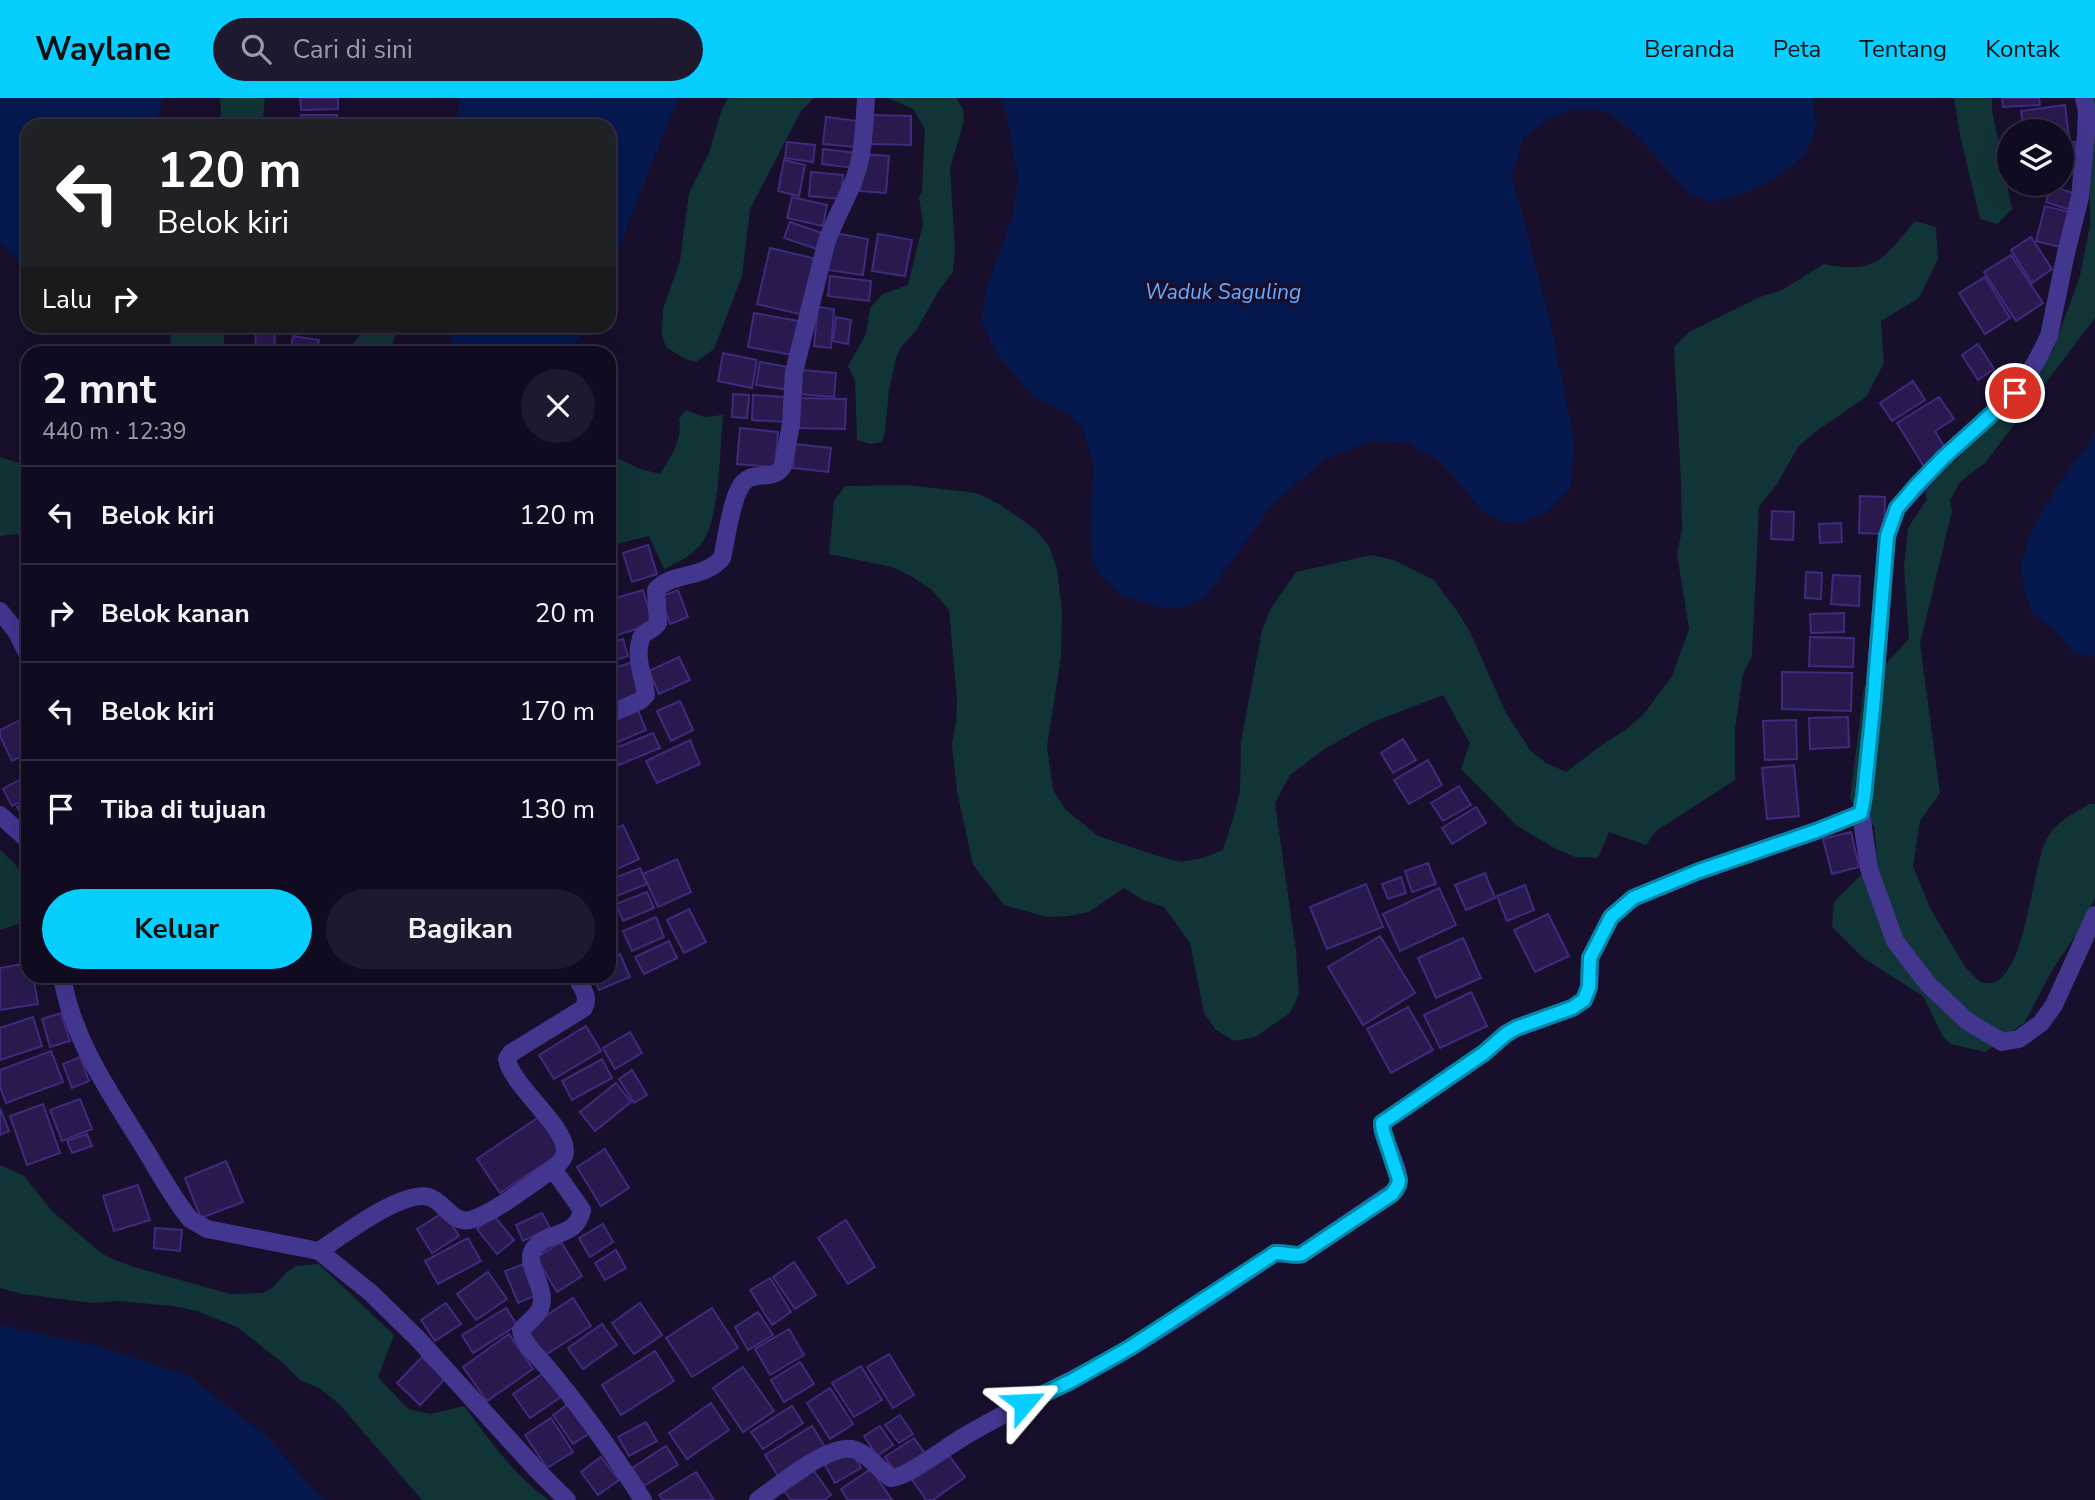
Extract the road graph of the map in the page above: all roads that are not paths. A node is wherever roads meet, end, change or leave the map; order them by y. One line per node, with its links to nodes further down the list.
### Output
1 (2084, 98): 6 (street)
2 (866, 99): 5 (street)
3 (0, 611): 4 (street)
4 (21, 641)
5 (616, 711)
6 (1861, 813): 9 (street); 16 (street)
7 (0, 815): 8 (street)
8 (21, 834)
9 (2095, 915)
10 (63, 983): 13 (street)
11 (580, 983): 12 (street)
12 (553, 1169): 13 (street); 15 (street)
13 (319, 1251): 14 (street)
14 (566, 1500)
15 (643, 1500)
16 (758, 1500)

